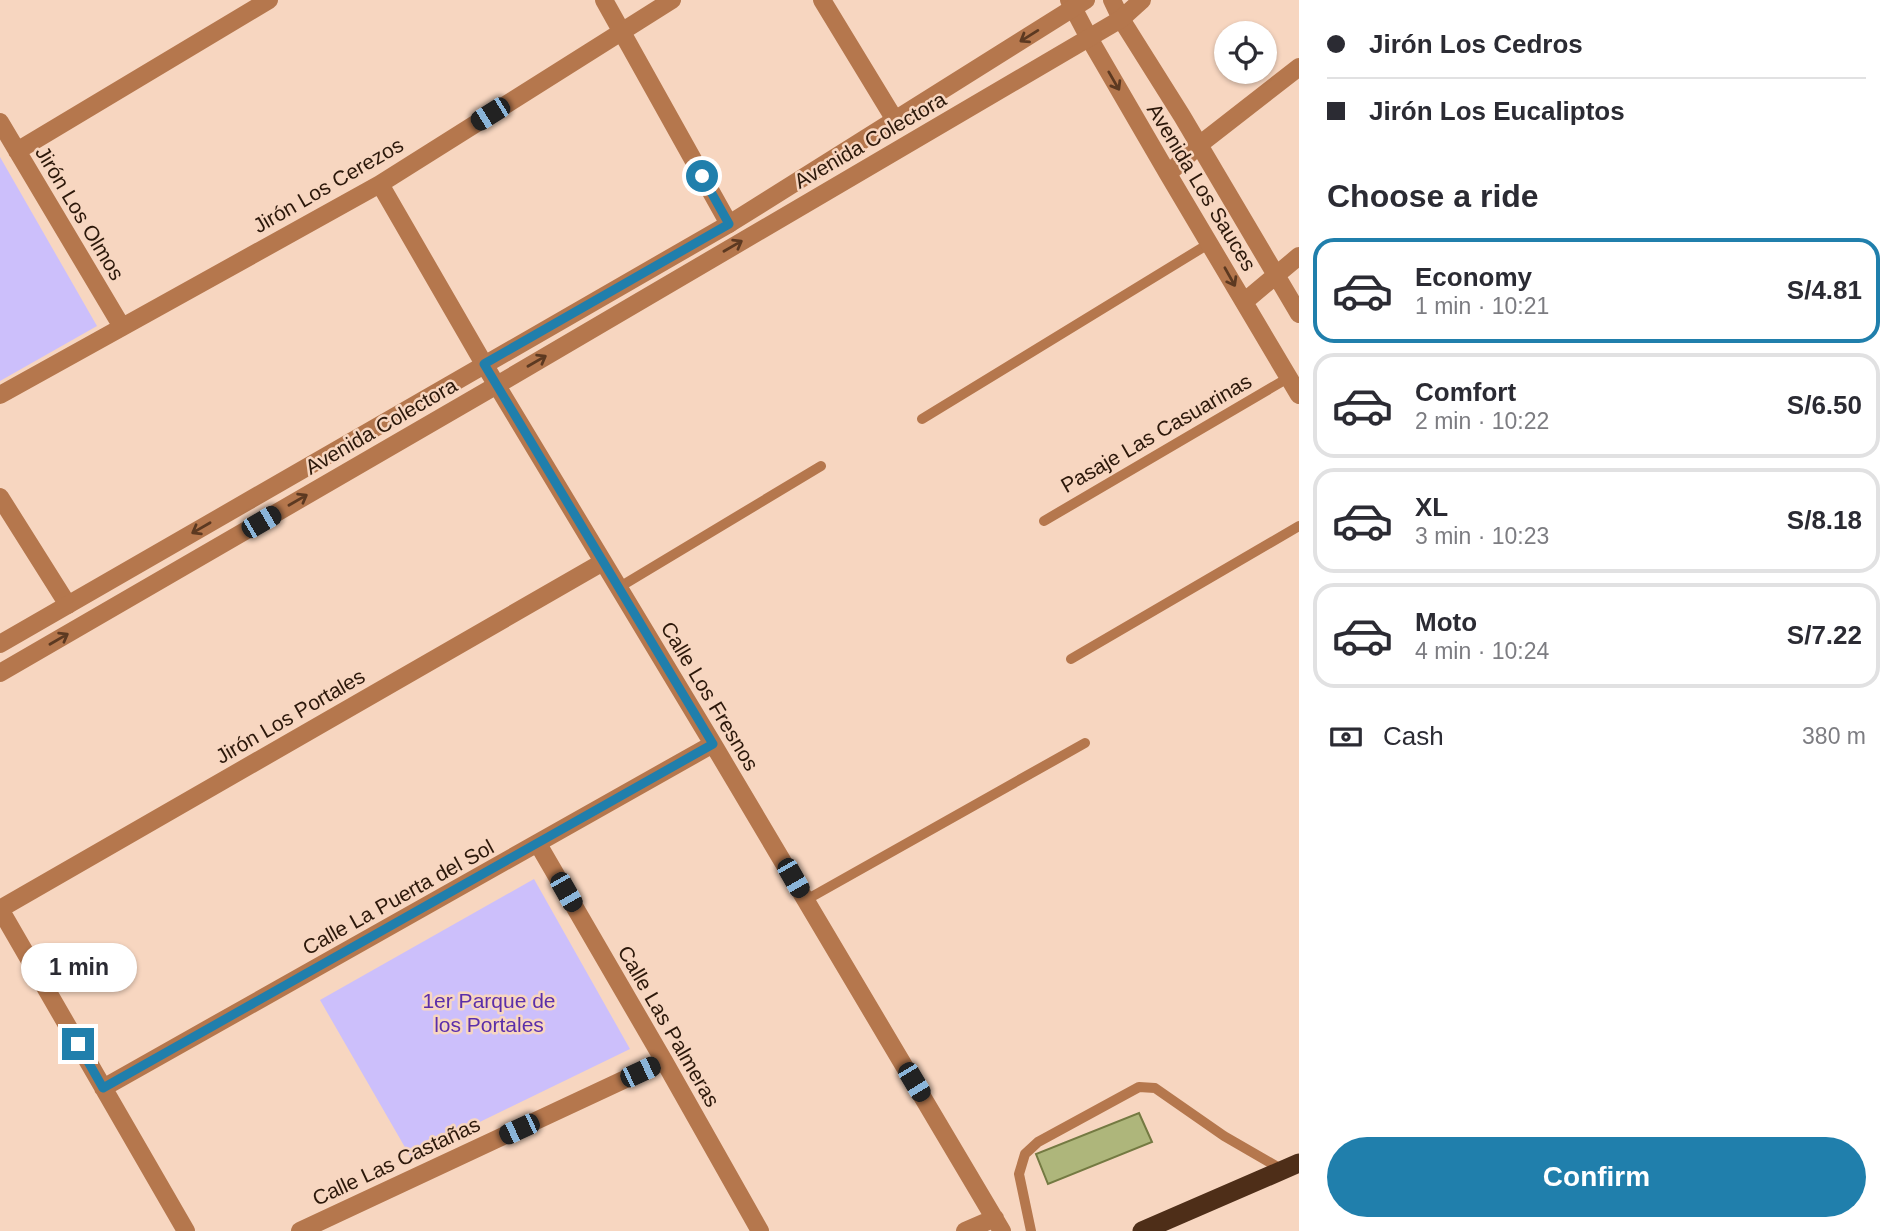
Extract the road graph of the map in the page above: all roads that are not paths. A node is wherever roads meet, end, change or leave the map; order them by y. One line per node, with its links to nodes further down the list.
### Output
1 (270, 0): 15 (street)
2 (604, 0): 9 (street)
3 (672, 0): 9 (street, Jirón Los Cerezos)
4 (822, 0): 12 (street)
5 (1112, 0): 8 (street, Avenida Los Sauces)
6 (1142, 0): 8 (street, Avenida Colectora)
7 (1077, 3): 10 (street, Avenida Los Sauces); 12 (street, Avenida Colectora, one-way to 12)
8 (1121, 19): 10 (street, Avenida Colectora); 14 (street, Avenida Los Sauces)
9 (622, 31): 17 (street, Jirón Los Cerezos); 18 (street)
10 (1089, 38): 16 (street, Avenida Los Sauces, one-way to 16); 27 (street, Avenida Colectora, one-way to 10)
11 (1299, 67): 14 (street)
12 (895, 120): 18 (street, Avenida Colectora)
13 (0, 121): 15 (street, Jirón Los Olmos)
14 (1199, 145): 16 (street); 21 (street, Avenida Los Sauces)
15 (17, 151): 24 (street, Jirón Los Olmos)
16 (1168, 174): 19 (street, Avenida Los Sauces)
17 (380, 184): 24 (street, Jirón Los Cerezos); 25 (street, Calle Los Fresnos)
18 (729, 224): 25 (street, Avenida Colectora)
19 (1210, 243): 22 (street, Avenida Los Sauces, one-way to 22); 30 (lane)
20 (1299, 256): 21 (street)
21 (1276, 276): 22 (street); 23 (street, Avenida Los Sauces)
22 (1244, 302): 26 (street, Avenida Los Sauces)
23 (1299, 314)
24 (122, 327): 28 (street, Jirón Los Cerezos)
25 (484, 364): 27 (street, Calle Los Fresnos); 37 (street, Avenida Colectora, one-way to 37)
26 (1288, 377): 29 (street, Avenida Los Sauces); 33 (lane, Pasaje Las Casuarinas)
27 (497, 384): 35 (street, Calle Los Fresnos); 40 (street, Avenida Colectora, one-way to 27)
28 (0, 396)
29 (1299, 396)
30 (922, 419)
31 (821, 466): 36 (lane)
32 (0, 497): 37 (street)
33 (1044, 521)
34 (1299, 526): 39 (lane)
35 (603, 562): 36 (street, Calle Los Fresnos); 45 (street, Jirón Los Portales)
36 (618, 588): 42 (street, Calle Los Fresnos)
37 (68, 605): 38 (street, Avenida Colectora)
38 (0, 644)
39 (1071, 659)
40 (0, 673)
41 (1085, 743): 44 (lane)
42 (713, 744): 43 (street, Calle La Puerta del Sol); 44 (street, Calle Los Fresnos)
43 (538, 844): 46 (street, Calle Las Palmeras); 47 (street, Calle La Puerta del Sol)
44 (806, 900): 49 (street, Calle Los Fresnos)
45 (0, 909): 47 (street)
46 (664, 1061): 51 (street, Calle Las Castañas); 52 (street, Calle Las Palmeras)
47 (103, 1088): 50 (street)
48 (1291, 1167): 54 (lane); 55 (highway)
49 (998, 1225): 53 (street)
50 (187, 1231)
51 (300, 1231)
52 (760, 1231)
53 (965, 1231)
54 (1031, 1231)
55 (1142, 1231)

